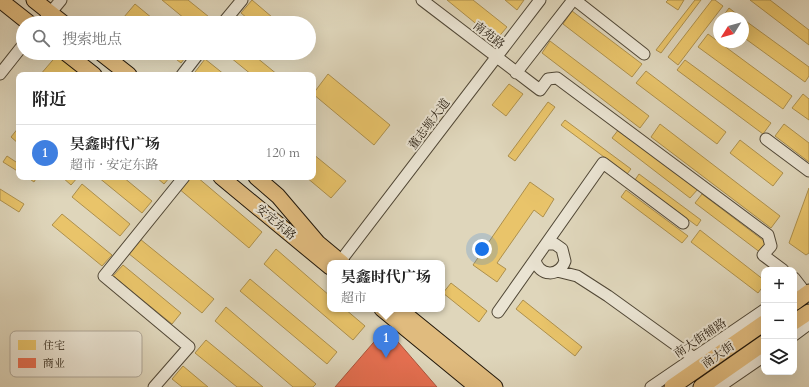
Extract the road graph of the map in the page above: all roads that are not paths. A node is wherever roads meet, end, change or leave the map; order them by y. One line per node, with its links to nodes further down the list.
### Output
1 (0, 0): 10 (main road)
2 (34, 0): 11 (main road)
3 (60, 0): 12 (street)
4 (242, 0): 13 (street)
5 (422, 0): 16 (street, 南苑路)
6 (428, 0): 16 (street, 南苑路)
7 (534, 0): 16 (street, 董志塬大道)
8 (540, 0): 16 (street, 董志塬大道)
9 (574, 0): 15 (street); 20 (street)
10 (20, 16)
11 (45, 16)
12 (48, 16)
13 (229, 16)
14 (16, 54): 24 (street)
15 (644, 54)
16 (496, 55): 20 (street, 南苑路); 36 (street, 董志塬大道)
17 (75, 60): 21 (main road)
18 (110, 60): 22 (main road)
19 (194, 60): 23 (street)
20 (518, 71): 32 (street, 南苑路)
21 (90, 72)
22 (124, 72)
23 (184, 72)
24 (0, 74)
25 (766, 139): 26 (street)
26 (809, 171)
27 (182, 180): 55 (street)
28 (226, 180): 34 (main road, 安定东路)
29 (259, 180): 35 (main road, 安定东路)
30 (683, 223): 31 (street)
31 (546, 244): 33 (street); 37 (street)
32 (765, 254): 38 (street); 39 (street)
33 (565, 257): 40 (street); 41 (street)
34 (333, 260)
35 (334, 260)
36 (339, 260)
37 (535, 260): 40 (street); 44 (street)
38 (780, 267)
39 (785, 267)
40 (557, 271): 41 (street)
41 (577, 276): 52 (street)
42 (386, 312): 56 (main road)
43 (403, 312): 57 (main road)
44 (498, 312)
45 (761, 312): 52 (street, 南大街辅路)
46 (809, 312): 47 (main road)
47 (797, 320)
48 (809, 324): 50 (street)
49 (761, 326): 54 (main road, 南大街)
50 (797, 333)
51 (761, 345): 60 (main road, 南大街)
52 (694, 358): 58 (street, 南大街辅路)
53 (761, 358): 61 (street)
54 (692, 382): 59 (main road, 南大街)
55 (154, 387)
56 (477, 387)
57 (495, 387)
58 (651, 387)
59 (672, 387)
60 (701, 387)
61 (720, 387)

